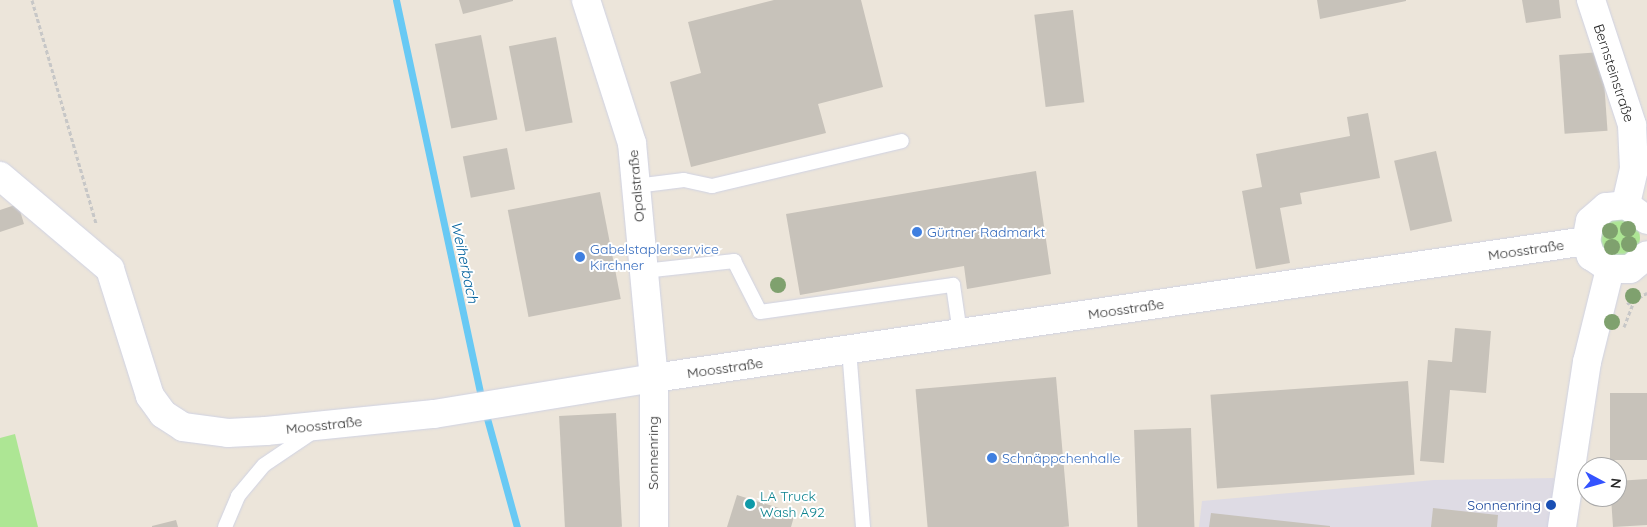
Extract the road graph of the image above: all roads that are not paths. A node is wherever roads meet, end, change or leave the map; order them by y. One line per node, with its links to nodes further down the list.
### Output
1 (586, 0): 5 (street, Opalstraße)
2 (1591, 0): 6 (street, Bernsteinstraße)
3 (902, 142): 5 (lane)
4 (0, 176): 14 (street, Moosstraße)
5 (636, 186): 10 (street, Opalstraße)
6 (1637, 213): 7 (street)
7 (1586, 241): 9 (street); 11 (street, Moosstraße)
8 (1647, 255): 9 (street)
9 (1610, 269): 18 (street)
10 (644, 271): 11 (lane); 13 (street, Opalstraße)
11 (960, 333): 12 (street, Moosstraße)
12 (849, 350): 13 (street, Moosstraße); 17 (lane)
13 (654, 378): 14 (street, Moosstraße); 16 (street, Sonnenring)
14 (329, 425): 15 (lane)
15 (225, 527)
16 (654, 527)
17 (863, 527)
18 (1562, 527)

